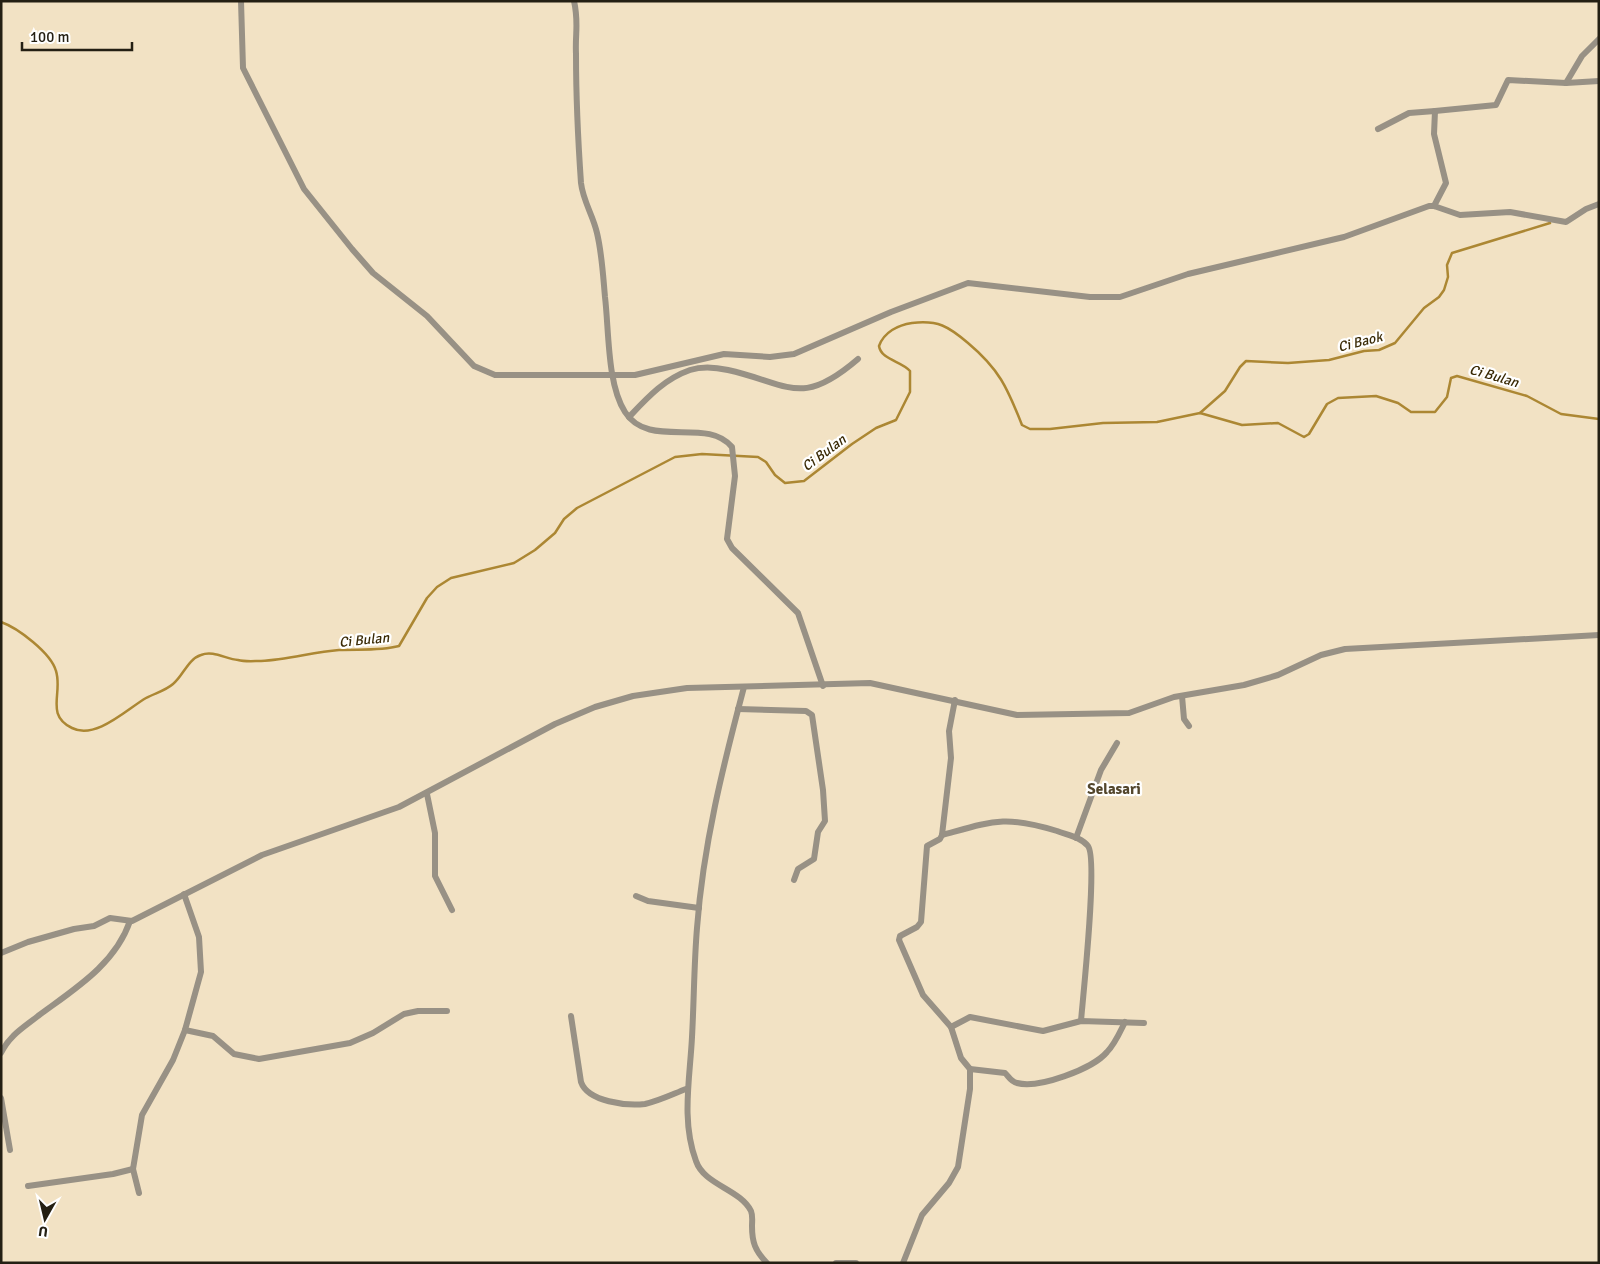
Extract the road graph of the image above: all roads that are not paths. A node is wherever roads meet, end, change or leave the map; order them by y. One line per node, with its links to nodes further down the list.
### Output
1 (241, 1): 11 (street)
2 (574, 1): 11 (street)
3 (1599, 39): 5 (street)
4 (1599, 81): 5 (street)
5 (1566, 83): 6 (street)
6 (1435, 111): 7 (street); 9 (street)
7 (1378, 129)
8 (1599, 204): 9 (street)
9 (1434, 206): 11 (street)
10 (858, 359): 12 (street)
11 (613, 376): 12 (street)
12 (629, 417): 14 (street)
13 (1599, 635): 16 (street)
14 (823, 686): 15 (street); 17 (street)
15 (744, 687): 18 (street); 21 (street)
16 (1182, 696): 17 (street); 19 (street)
17 (955, 700): 22 (street)
18 (738, 709): 24 (street); 27 (street)
19 (1188, 726)
20 (1117, 743): 23 (street)
21 (427, 794): 25 (street); 28 (street)
22 (942, 835): 23 (street); 36 (street)
23 (1076, 838): 33 (street)
24 (794, 880)
25 (184, 894): 29 (street); 37 (street)
26 (636, 896): 27 (street)
27 (700, 908): 40 (street)
28 (452, 910)
29 (130, 921): 30 (street); 38 (street)
30 (1, 953)
31 (447, 1011): 37 (street)
32 (571, 1016): 40 (street)
33 (1081, 1021): 34 (street); 36 (street)
34 (1125, 1022): 35 (street); 39 (street)
35 (1144, 1023)
36 (951, 1027): 39 (street)
37 (185, 1030): 43 (street)
38 (1, 1053)
39 (970, 1069): 49 (street)
40 (686, 1089): 46 (street)
41 (1, 1098): 42 (street)
42 (10, 1150)
43 (134, 1169): 44 (street); 45 (street)
44 (28, 1186)
45 (139, 1193)
46 (767, 1263)
47 (836, 1263): 48 (street)
48 (856, 1263)
49 (903, 1263)

